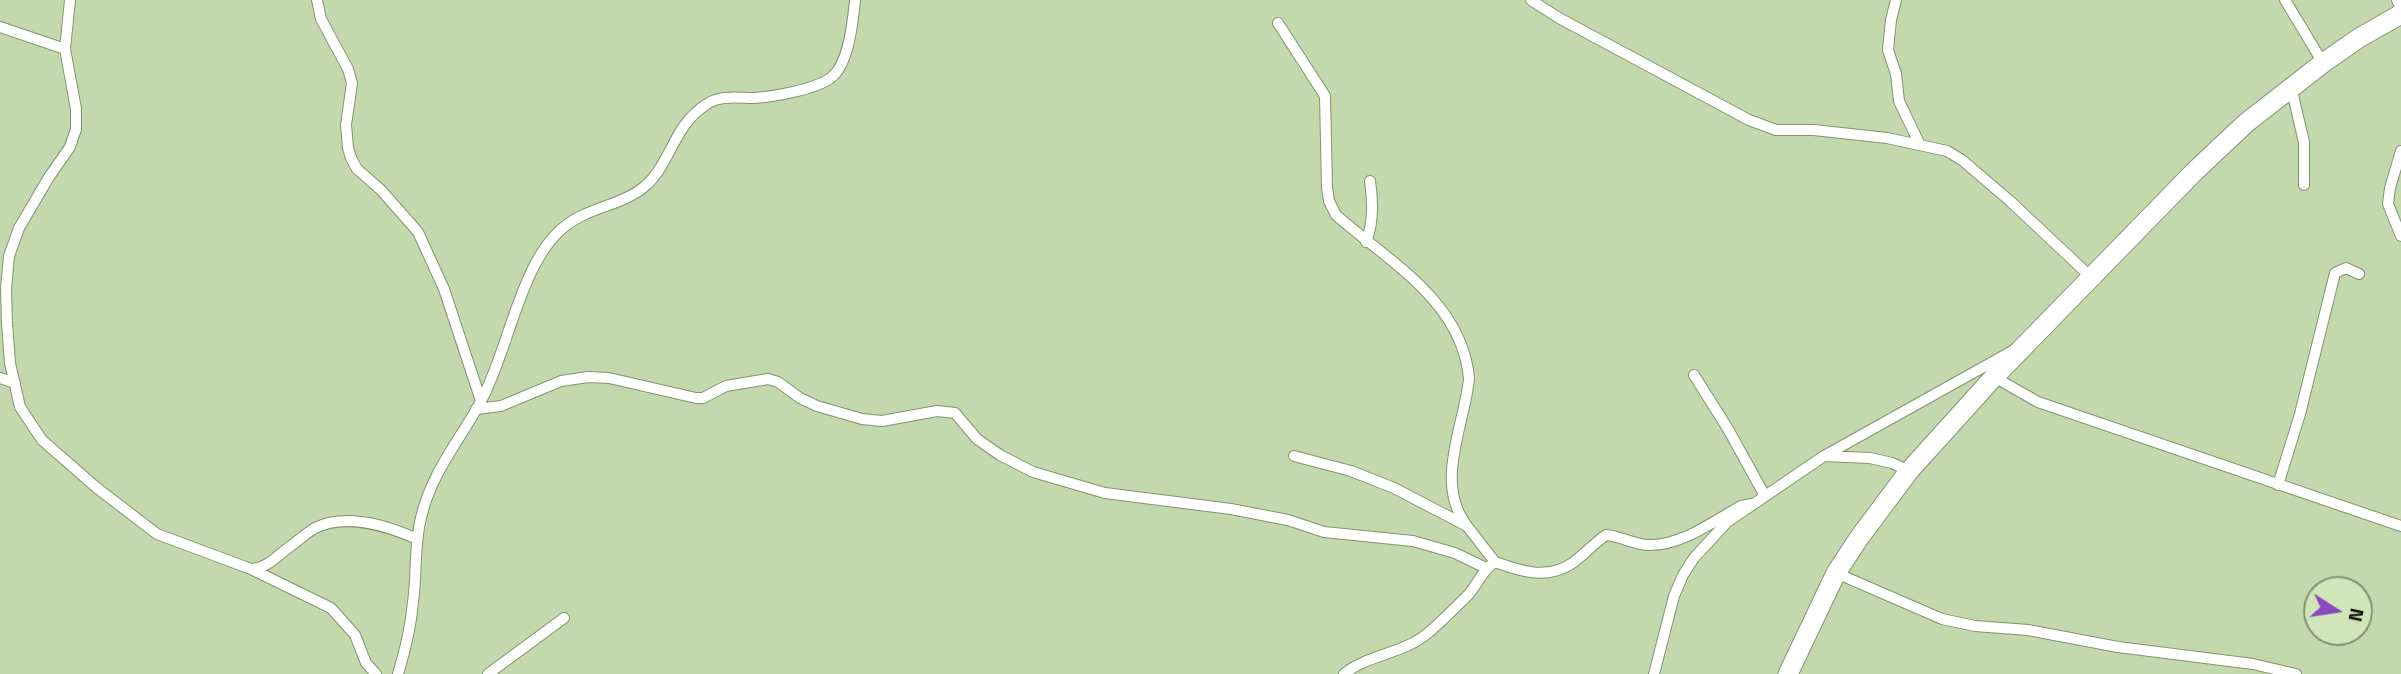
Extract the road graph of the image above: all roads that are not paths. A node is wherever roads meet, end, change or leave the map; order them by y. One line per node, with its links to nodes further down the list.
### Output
1 (70, 0): 12 (street)
2 (317, 0): 28 (street)
3 (855, 0): 28 (street)
4 (1531, 0): 15 (street)
5 (1896, 0): 15 (street)
6 (2285, 0): 13 (street)
7 (2397, 0): 8 (street)
8 (2401, 8)
9 (2401, 14): 13 (highway)
10 (1278, 23): 20 (street)
11 (0, 27): 12 (street)
12 (65, 49): 27 (street)
13 (2323, 62): 14 (highway)
14 (2291, 88): 18 (street); 22 (highway)
15 (1920, 145): 22 (street)
16 (2401, 151): 19 (street)
17 (1370, 181): 20 (street)
18 (2304, 185)
19 (2401, 236)
20 (1366, 242): 35 (street)
21 (2359, 274): 32 (street)
22 (2092, 278): 23 (highway)
23 (2023, 346): 25 (highway); 30 (street)
24 (1694, 375): 33 (street)
25 (1994, 377): 31 (highway); 32 (street)
26 (0, 378): 27 (street)
27 (15, 383): 39 (street)
28 (478, 405): 37 (street); 38 (street)
29 (1294, 456): 35 (street)
30 (1824, 456): 31 (street); 33 (street)
31 (1909, 471): 40 (highway)
32 (2278, 485): 36 (street)
33 (1765, 496): 34 (street)
34 (1752, 505): 38 (street); 46 (street)
35 (1466, 526): 38 (street)
36 (2401, 526)
37 (417, 539): 39 (street); 43 (street)
38 (1491, 565): 45 (street)
39 (251, 569): 42 (street)
40 (1836, 573): 47 (highway); 48 (street)
41 (564, 618): 44 (street)
42 (376, 674)
43 (398, 674)
44 (488, 674)
45 (1344, 674)
46 (1654, 674)
47 (1788, 674)
48 (2296, 674)

